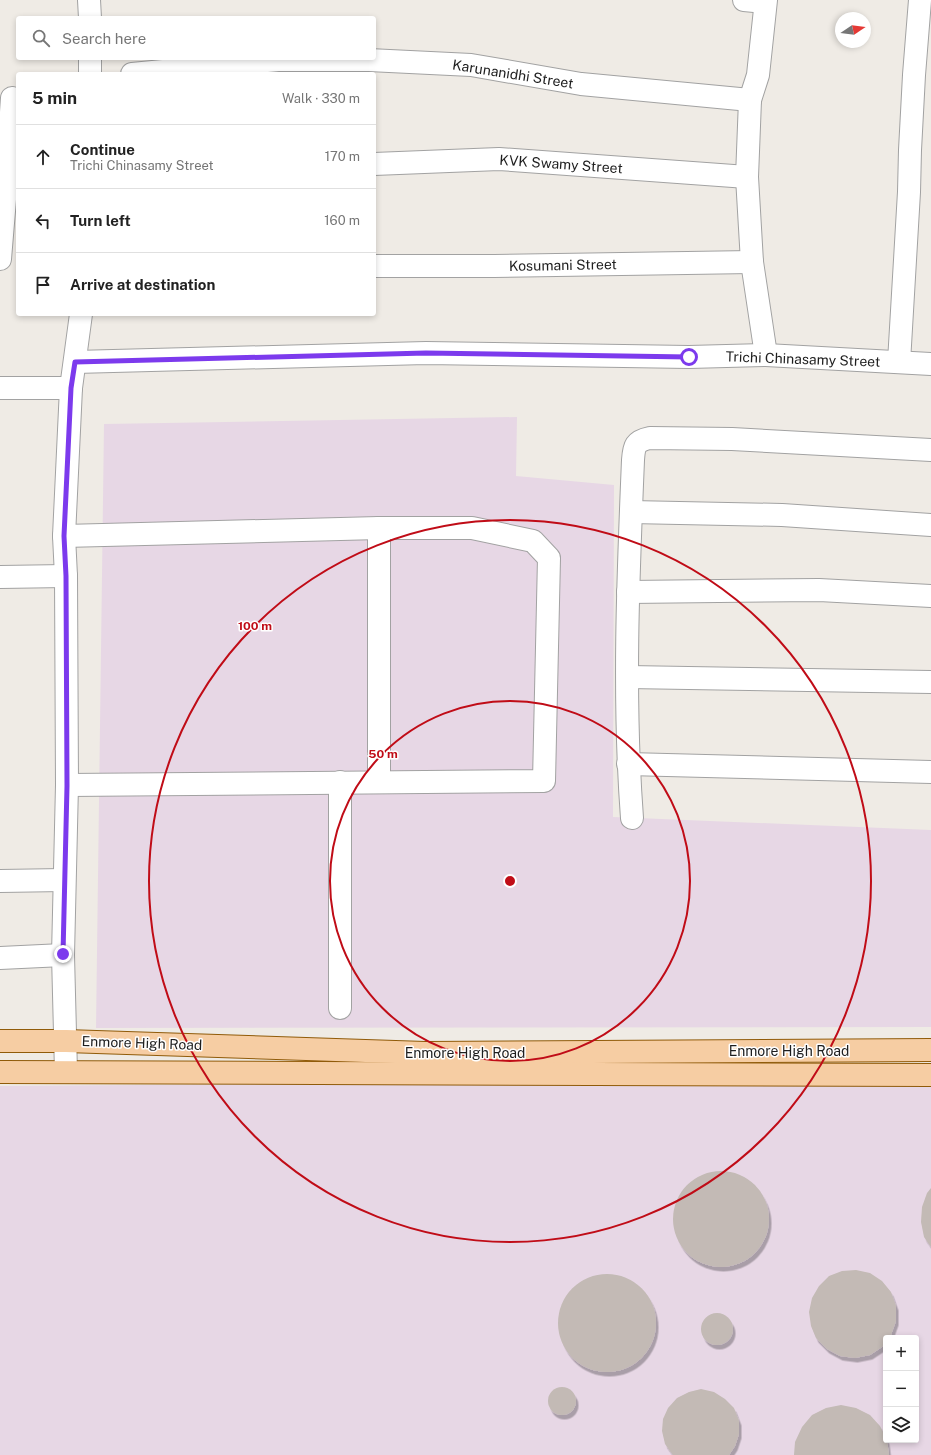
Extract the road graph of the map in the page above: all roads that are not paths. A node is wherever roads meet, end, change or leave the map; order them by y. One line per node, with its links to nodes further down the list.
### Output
1 (90, 0): 5 (street)
2 (744, 0): 4 (street)
3 (920, 0): 24 (street)
4 (766, 1): 14 (street)
5 (90, 16)
6 (90, 60): 11 (street)
7 (278, 60): 10 (street, Karunanidhi Street)
8 (278, 60): 12 (street, Karunanidhi Street)
9 (368, 60): 14 (street, Karunanidhi Street)
10 (368, 60)
11 (90, 72)
12 (153, 72)
13 (10, 98): 17 (street)
14 (750, 100): 16 (street)
15 (376, 164): 16 (street, KVK Swamy Street)
16 (747, 177): 19 (street)
17 (8, 199): 18 (street)
18 (0, 259)
19 (752, 262): 20 (street, Kosumani Street); 22 (street)
20 (376, 266)
21 (81, 316): 23 (street)
22 (766, 355): 23 (street, Trichi Chinasamy Street); 24 (street, Trichi Chinasamy Street)
23 (75, 362): 27 (street)
24 (899, 362): 25 (street, Trichi Chinasamy Street)
25 (931, 364)
26 (0, 388): 27 (street)
27 (71, 388): 32 (street)
28 (931, 450): 29 (street)
29 (631, 512): 30 (street); 35 (street)
30 (931, 525)
31 (379, 528): 32 (street); 42 (street); 42 (street)
32 (64, 536): 33 (street)
33 (66, 576): 34 (street); 43 (street)
34 (0, 577)
35 (628, 592): 36 (street); 37 (street)
36 (931, 596)
37 (628, 677): 38 (street); 39 (street)
38 (931, 682)
39 (628, 764): 40 (street); 44 (street)
40 (931, 772)
41 (340, 782): 42 (street); 43 (street); 49 (street)
42 (379, 782)
43 (67, 786): 45 (street)
44 (632, 818)
45 (64, 880): 46 (street); 47 (street)
46 (0, 881)
47 (63, 954): 48 (street); 51 (street)
48 (0, 958)
49 (340, 1008)
50 (0, 1041): 51 (main road, Enmore High Road)
51 (66, 1041): 52 (main road, Enmore High Road); 54 (street)
52 (931, 1050)
53 (0, 1072): 54 (main road, Enmore High Road)
54 (66, 1072): 55 (main road, Enmore High Road)
55 (931, 1075)

